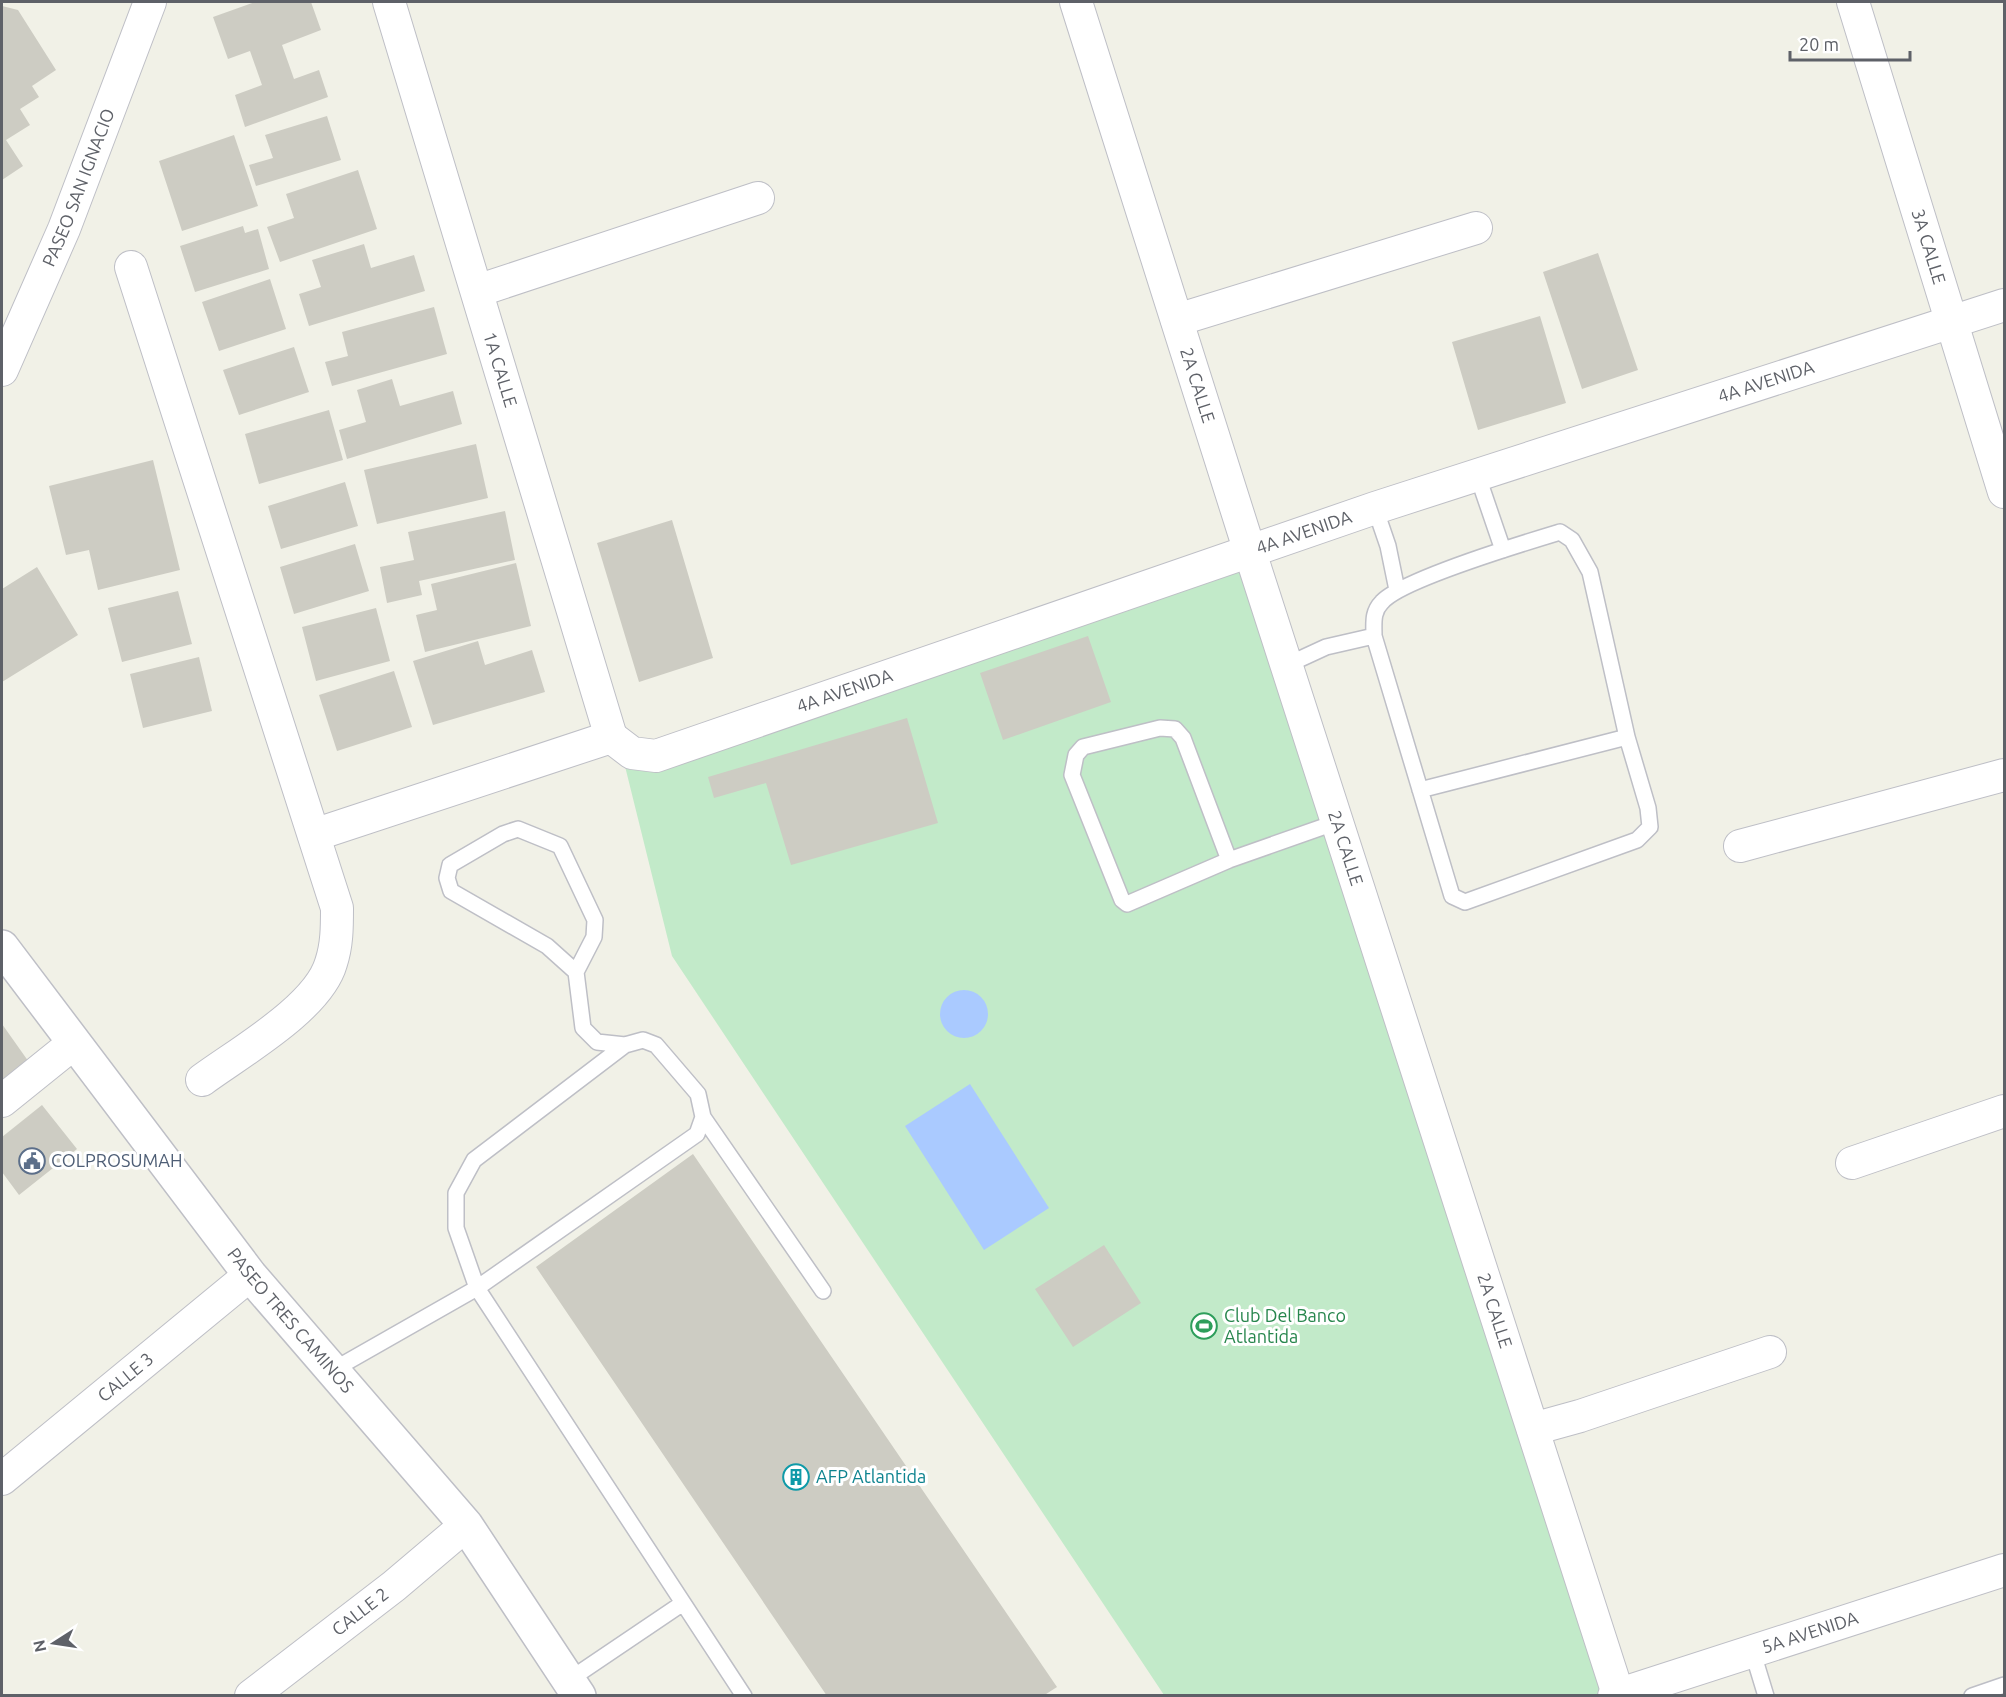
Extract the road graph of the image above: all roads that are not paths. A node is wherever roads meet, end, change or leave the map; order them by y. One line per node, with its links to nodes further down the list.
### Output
1 (150, 2): 12 (street, PASEO SAN IGNACIO)
2 (389, 2): 8 (street, 1A CALLE)
3 (1076, 2): 10 (street, 2A CALLE)
4 (1853, 2): 11 (street, 3A CALLE)
5 (758, 198): 8 (street)
6 (1476, 228): 10 (street)
7 (131, 267): 26 (street)
8 (477, 291): 21 (street, 1A CALLE)
9 (2004, 305): 11 (street, 4A AVENIDA)
10 (1177, 320): 17 (street, 2A CALLE)
11 (1952, 321): 13 (street, 4A AVENIDA); 14 (street, 3A CALLE)
12 (2, 370)
13 (1478, 477): 15 (street, 4A AVENIDA); 16 (lane)
14 (2004, 492)
15 (1375, 508): 17 (street, 4A AVENIDA); 18 (lane)
16 (1503, 550): 18 (lane); 22 (lane)
17 (1250, 552): 20 (street, 2A CALLE); 21 (street, 4A AVENIDA)
18 (1397, 590): 19 (lane)
19 (1374, 636): 20 (lane); 24 (lane)
20 (1287, 665): 25 (street, 2A CALLE)
21 (611, 736): 26 (street)
22 (1627, 737): 24 (lane); 24 (lane)
23 (2004, 775): 27 (street)
24 (1420, 790)
25 (1337, 822): 28 (lane); 43 (street, 2A CALLE)
26 (314, 835): 33 (street)
27 (1740, 846)
28 (1229, 860): 28 (lane)
29 (2, 947): 31 (street, PASEO TRES CAMINOS)
30 (576, 972): 30 (lane); 32 (lane)
31 (74, 1043): 34 (street); 38 (street, PASEO TRES CAMINOS)
32 (625, 1045): 36 (lane); 39 (lane)
33 (202, 1080)
34 (2, 1101)
35 (2004, 1111): 37 (street)
36 (703, 1117): 39 (lane); 40 (lane)
37 (1852, 1163)
38 (250, 1275): 42 (street, PASEO TRES CAMINOS); 44 (street, CALLE 3)
39 (477, 1288): 42 (lane); 47 (lane)
40 (823, 1291)
41 (1770, 1352): 43 (street)
42 (333, 1370): 45 (street, PASEO TRES CAMINOS)
43 (1533, 1429): 53 (street, 2A CALLE)
44 (2, 1479)
45 (466, 1525): 50 (street, PASEO TRES CAMINOS); 51 (street, CALLE 2)
46 (2004, 1570): 48 (street, 5A AVENIDA)
47 (683, 1603): 50 (lane); 52 (lane)
48 (1752, 1650): 53 (street, 5A AVENIDA); 54 (lane)
49 (2004, 1686): 55 (lane)
50 (574, 1688)
51 (251, 1695)
52 (744, 1695)
53 (1616, 1695)
54 (1766, 1695)
55 (1972, 1695)

